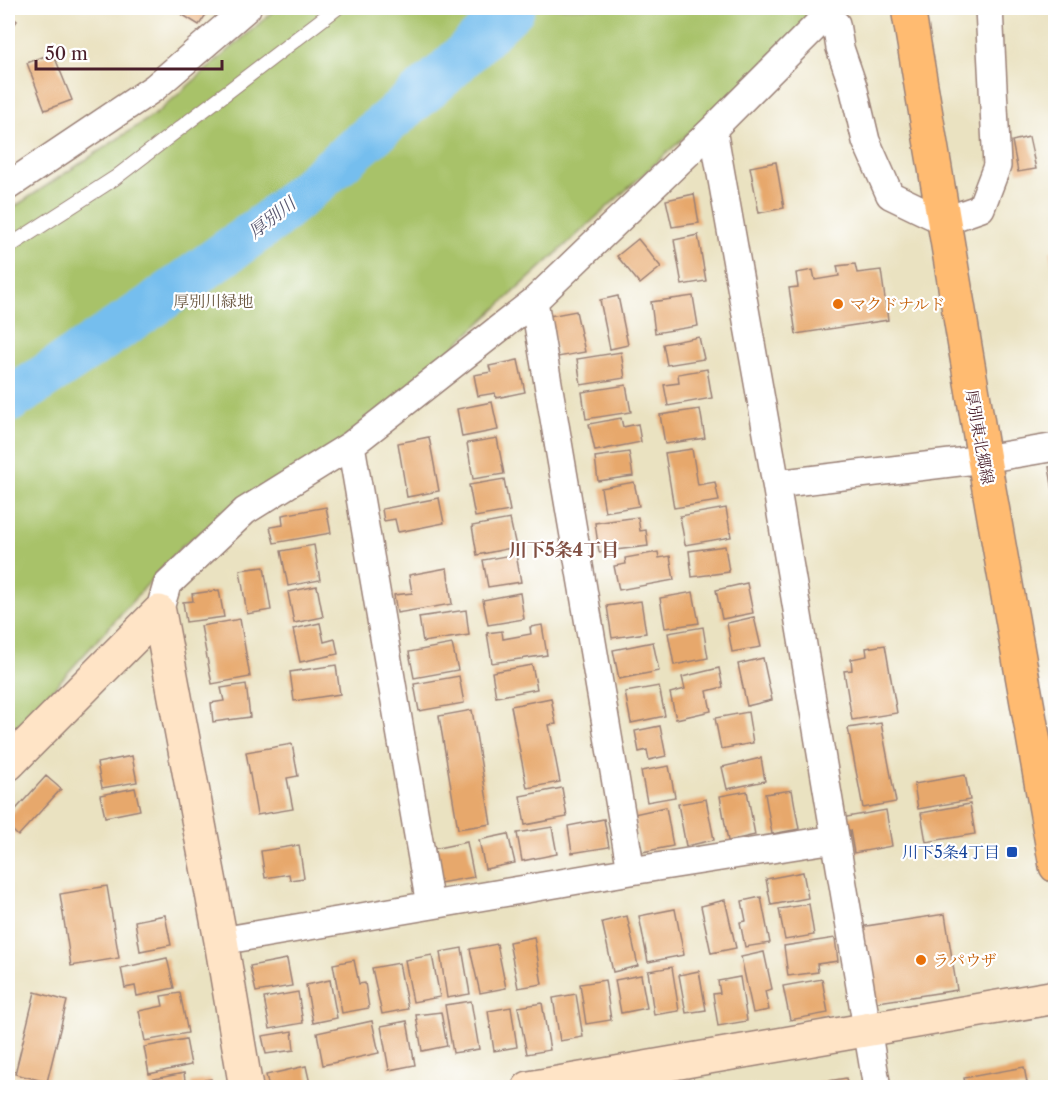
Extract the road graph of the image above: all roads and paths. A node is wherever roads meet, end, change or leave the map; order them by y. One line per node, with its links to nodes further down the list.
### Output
1 (247, 8): 6 (street)
2 (337, 8): 8 (lane)
3 (908, 8): 7 (main road, 厚別東北郷線)
4 (988, 8): 7 (street)
5 (713, 129): 7 (street); 9 (street); 13 (street)
6 (8, 186)
7 (944, 221): 12 (main road, 厚別東北郷線)
8 (8, 247)
9 (534, 301): 10 (street); 18 (street)
10 (351, 445): 14 (street); 19 (street)
11 (1056, 447): 12 (street)
12 (984, 459): 13 (street); 17 (main road, 厚別東北郷線)
13 (776, 484): 16 (street)
14 (159, 612): 15 (street); 20 (street)
15 (8, 764)
16 (835, 839): 18 (street); 22 (street)
17 (1056, 866)
18 (631, 871): 19 (street)
19 (430, 905): 20 (street)
20 (221, 941): 23 (street)
21 (1056, 996): 22 (street)
22 (867, 1030): 24 (street); 25 (street)
23 (246, 1088)
24 (529, 1088)
25 (877, 1088)

